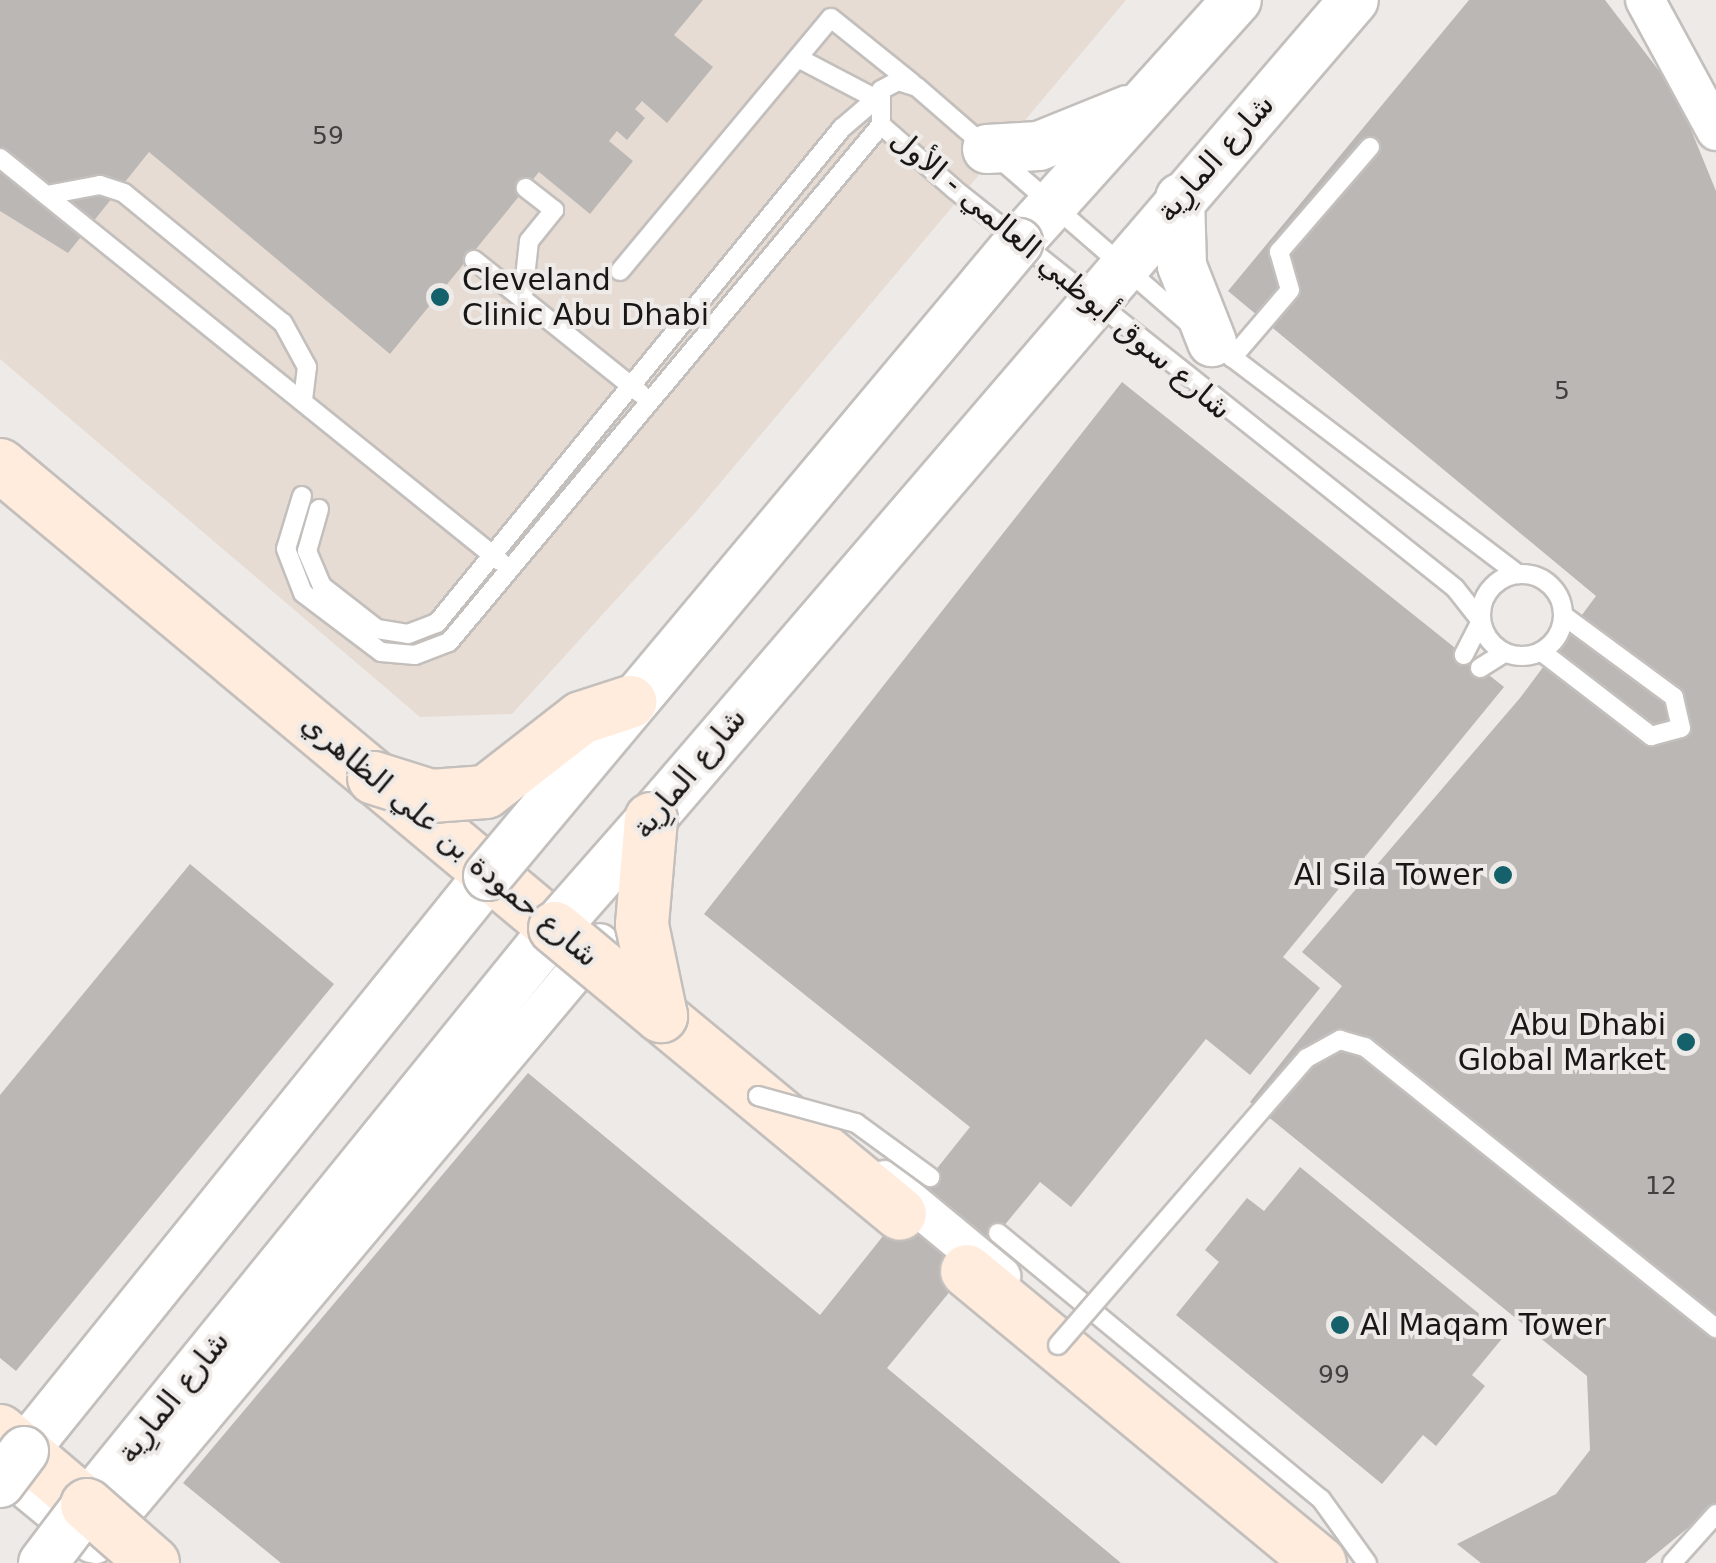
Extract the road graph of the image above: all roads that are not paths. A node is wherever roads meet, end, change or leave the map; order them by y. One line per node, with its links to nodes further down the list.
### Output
1 (1237, 0): 7 (street)
2 (1354, 0): 15 (street, شارع المارِية)
3 (1645, 0): 9 (street)
4 (798, 58): 5 (lane); 6 (lane); 19 (lane)
5 (917, 87): 6 (lane, شارع سوق أبوظبي العالمي - الأول); 11 (lane, شارع سوق أبوظبي العالمي - الأول)
6 (876, 99): 8 (lane, شارع سوق أبوظبي العالمي - الأول); 23 (lane)
7 (1145, 102): 11 (street); 16 (street)
8 (881, 125): 16 (lane, شارع سوق أبوظبي العالمي - الأول); 25 (lane)
9 (1716, 131)
10 (1370, 147): 22 (lane)
11 (988, 150): 16 (lane, شارع سوق أبوظبي العالمي - الأول)
12 (0, 158): 14 (lane)
13 (526, 188): 20 (lane)
14 (46, 196): 24 (lane); 24 (lane)
15 (1180, 198): 18 (street, شارع المارِية); 22 (street)
16 (1033, 226): 18 (lane, شارع سوق أبوظبي العالمي - الأول); 21 (lane, شارع سوق أبوظبي العالمي - الأول); 39 (street, bridge)
17 (474, 260): 20 (lane)
18 (1118, 268): 21 (street, شارع المارِية); 22 (lane, شارع سوق أبوظبي العالمي - الأول)
19 (620, 271)
20 (523, 296): 23 (lane)
21 (1086, 303): 34 (lane, شارع سوق أبوظبي العالمي - الأول); 41 (street, شارع المارِية)
22 (1222, 350): 32 (lane, شارع سوق أبوظبي العالمي - الأول)
23 (633, 387): 25 (lane); 30 (lane)
24 (303, 402): 30 (lane)
25 (652, 402): 31 (lane)
26 (0, 438): 43 (street)
27 (0, 464): 40 (main road, شارع حمودة بن علي الظاهري)
28 (302, 496): 31 (lane)
29 (319, 509): 30 (lane)
30 (495, 556): 31 (lane)
31 (512, 570)
32 (1518, 574): 33 (lane, شارع سوق أبوظبي العالمي - الأول); 34 (lane)
33 (1564, 616): 35 (lane); 35 (lane, شارع سوق أبوظبي العالمي - الأول)
34 (1481, 621): 36 (lane, شارع سوق أبوظبي العالمي - الأول); 37 (lane)
35 (1542, 652): 36 (lane)
36 (1504, 653): 38 (lane)
37 (1464, 655)
38 (1480, 668)
39 (630, 702): 40 (main road, bridge); 42 (street, bridge)
40 (374, 778): 42 (main road, شارع حمودة بن علي الظاهري, bridge)
41 (651, 819): 43 (street, شارع المارِية, bridge); 44 (main road, bridge)
42 (488, 876): 43 (main road, شارع حمودة بن علي الظاهري); 49 (street)
43 (578, 936): 44 (main road, شارع حمودة بن علي الظاهري, bridge); 51 (street, شارع المارِية); 55 (street)
44 (661, 1016): 45 (main road, شارع حمودة بن علي الظاهري)
45 (915, 1196)
46 (983, 1252): 47 (main road)
47 (1074, 1327): 48 (lane, bridge); 54 (main road); 56 (lane)
48 (1716, 1328)
49 (6, 1458): 51 (main road)
50 (1716, 1514): 57 (lane)
51 (99, 1538): 52 (street, شارع المارِية, bridge); 53 (main road, bridge)
52 (43, 1563)
53 (153, 1563)
54 (1320, 1563)
55 (1344, 1563)
56 (1367, 1563)
57 (1672, 1563)

